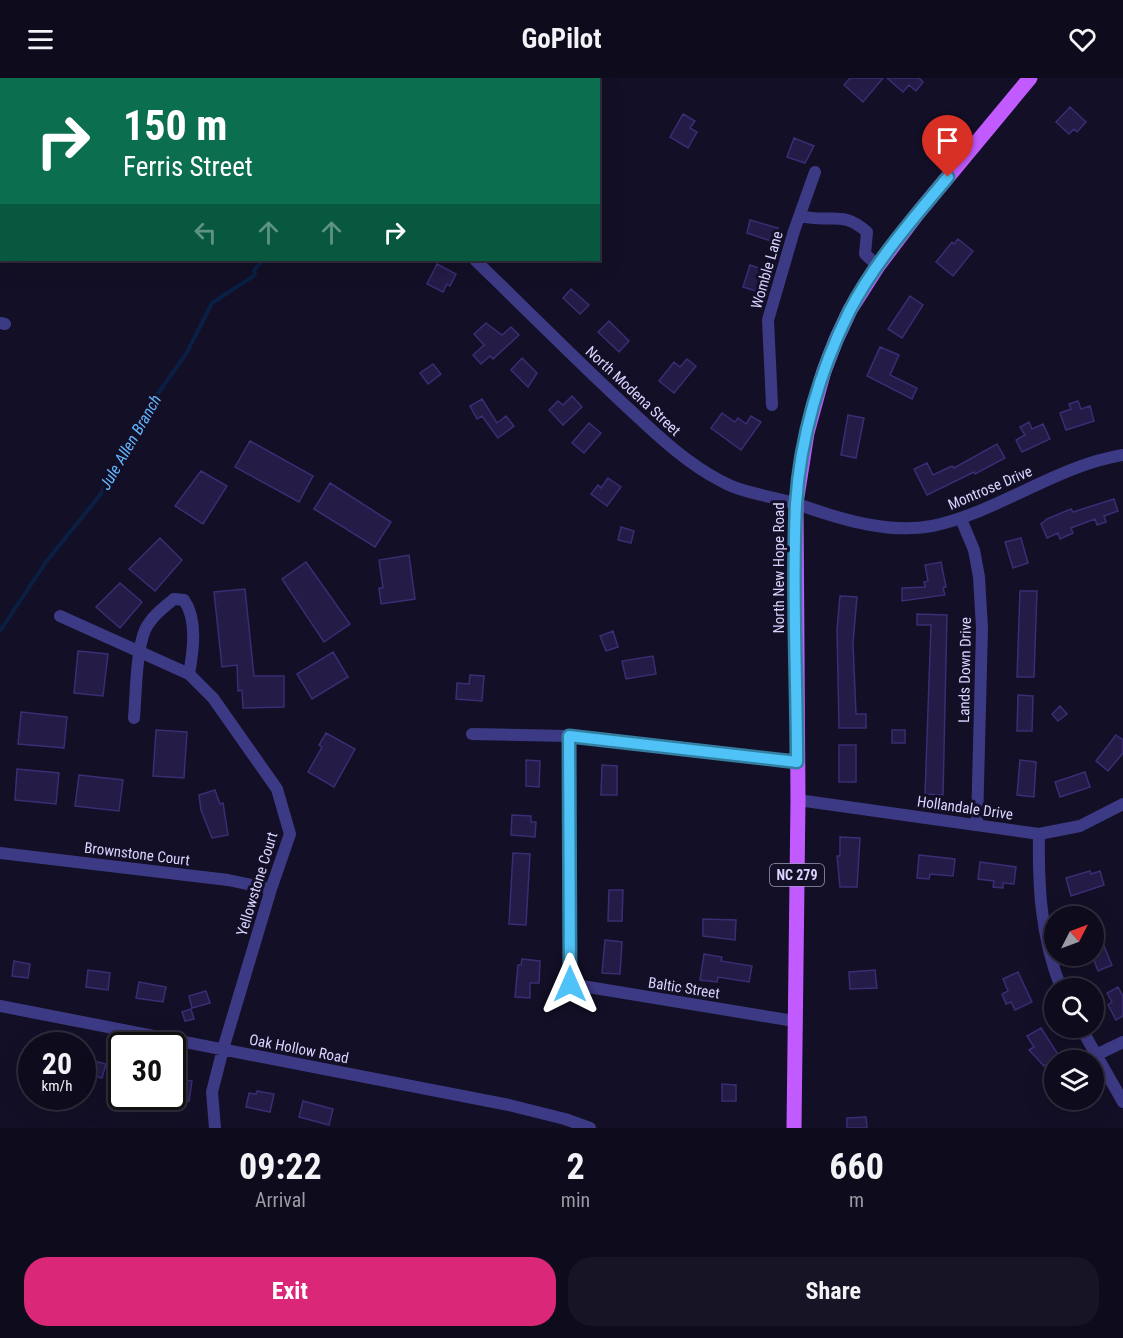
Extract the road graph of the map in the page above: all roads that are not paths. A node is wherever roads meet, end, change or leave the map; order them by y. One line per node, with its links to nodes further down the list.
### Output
1 (1030, 78): 5 (main road, North New Hope Road / NC 279)
2 (815, 172): 3 (street, Womble Lane)
3 (801, 216): 5 (street); 6 (street, Womble Lane)
4 (476, 261): 8 (street, North Modena Street)
5 (878, 266): 8 (main road, North New Hope Road / NC 279)
6 (772, 405)
7 (1123, 455): 9 (street, Montrose Drive)
8 (796, 503): 9 (street, Montrose Drive); 16 (main road, North New Hope Road / NC 279)
9 (961, 519): 19 (street, Lands Down Drive)
10 (60, 616): 11 (street, Yellowstone Court)
11 (141, 653): 12 (street, Yellowstone Court); 12 (street); 13 (street)
12 (189, 674): 22 (street, Yellowstone Court)
13 (134, 718)
14 (472, 735): 15 (street)
15 (569, 736): 16 (street); 25 (street, Baltic Street)
16 (797, 762): 17 (main road, North New Hope Road / NC 279)
17 (798, 800): 19 (street, Hollandale Drive); 25 (main road, North New Hope Road / NC 279)
18 (1123, 804): 20 (street, Hollandale Drive)
19 (977, 824): 20 (street, Hollandale Drive)
20 (1039, 834): 23 (street)
21 (0, 853): 22 (street, Brownstone Court)
22 (271, 889): 27 (street, Yellowstone Court)
23 (1058, 978)
24 (0, 1006): 27 (street, Oak Hollow Road)
25 (794, 1021): 33 (main road, North New Hope Road / NC 279)
26 (1123, 1042): 28 (street)
27 (223, 1049): 31 (street, Yellowstone Court); 32 (street, Oak Hollow Road)
28 (1104, 1051)
29 (1104, 1066): 30 (street)
30 (1123, 1102)
31 (215, 1128)
32 (590, 1128)
33 (795, 1128)

